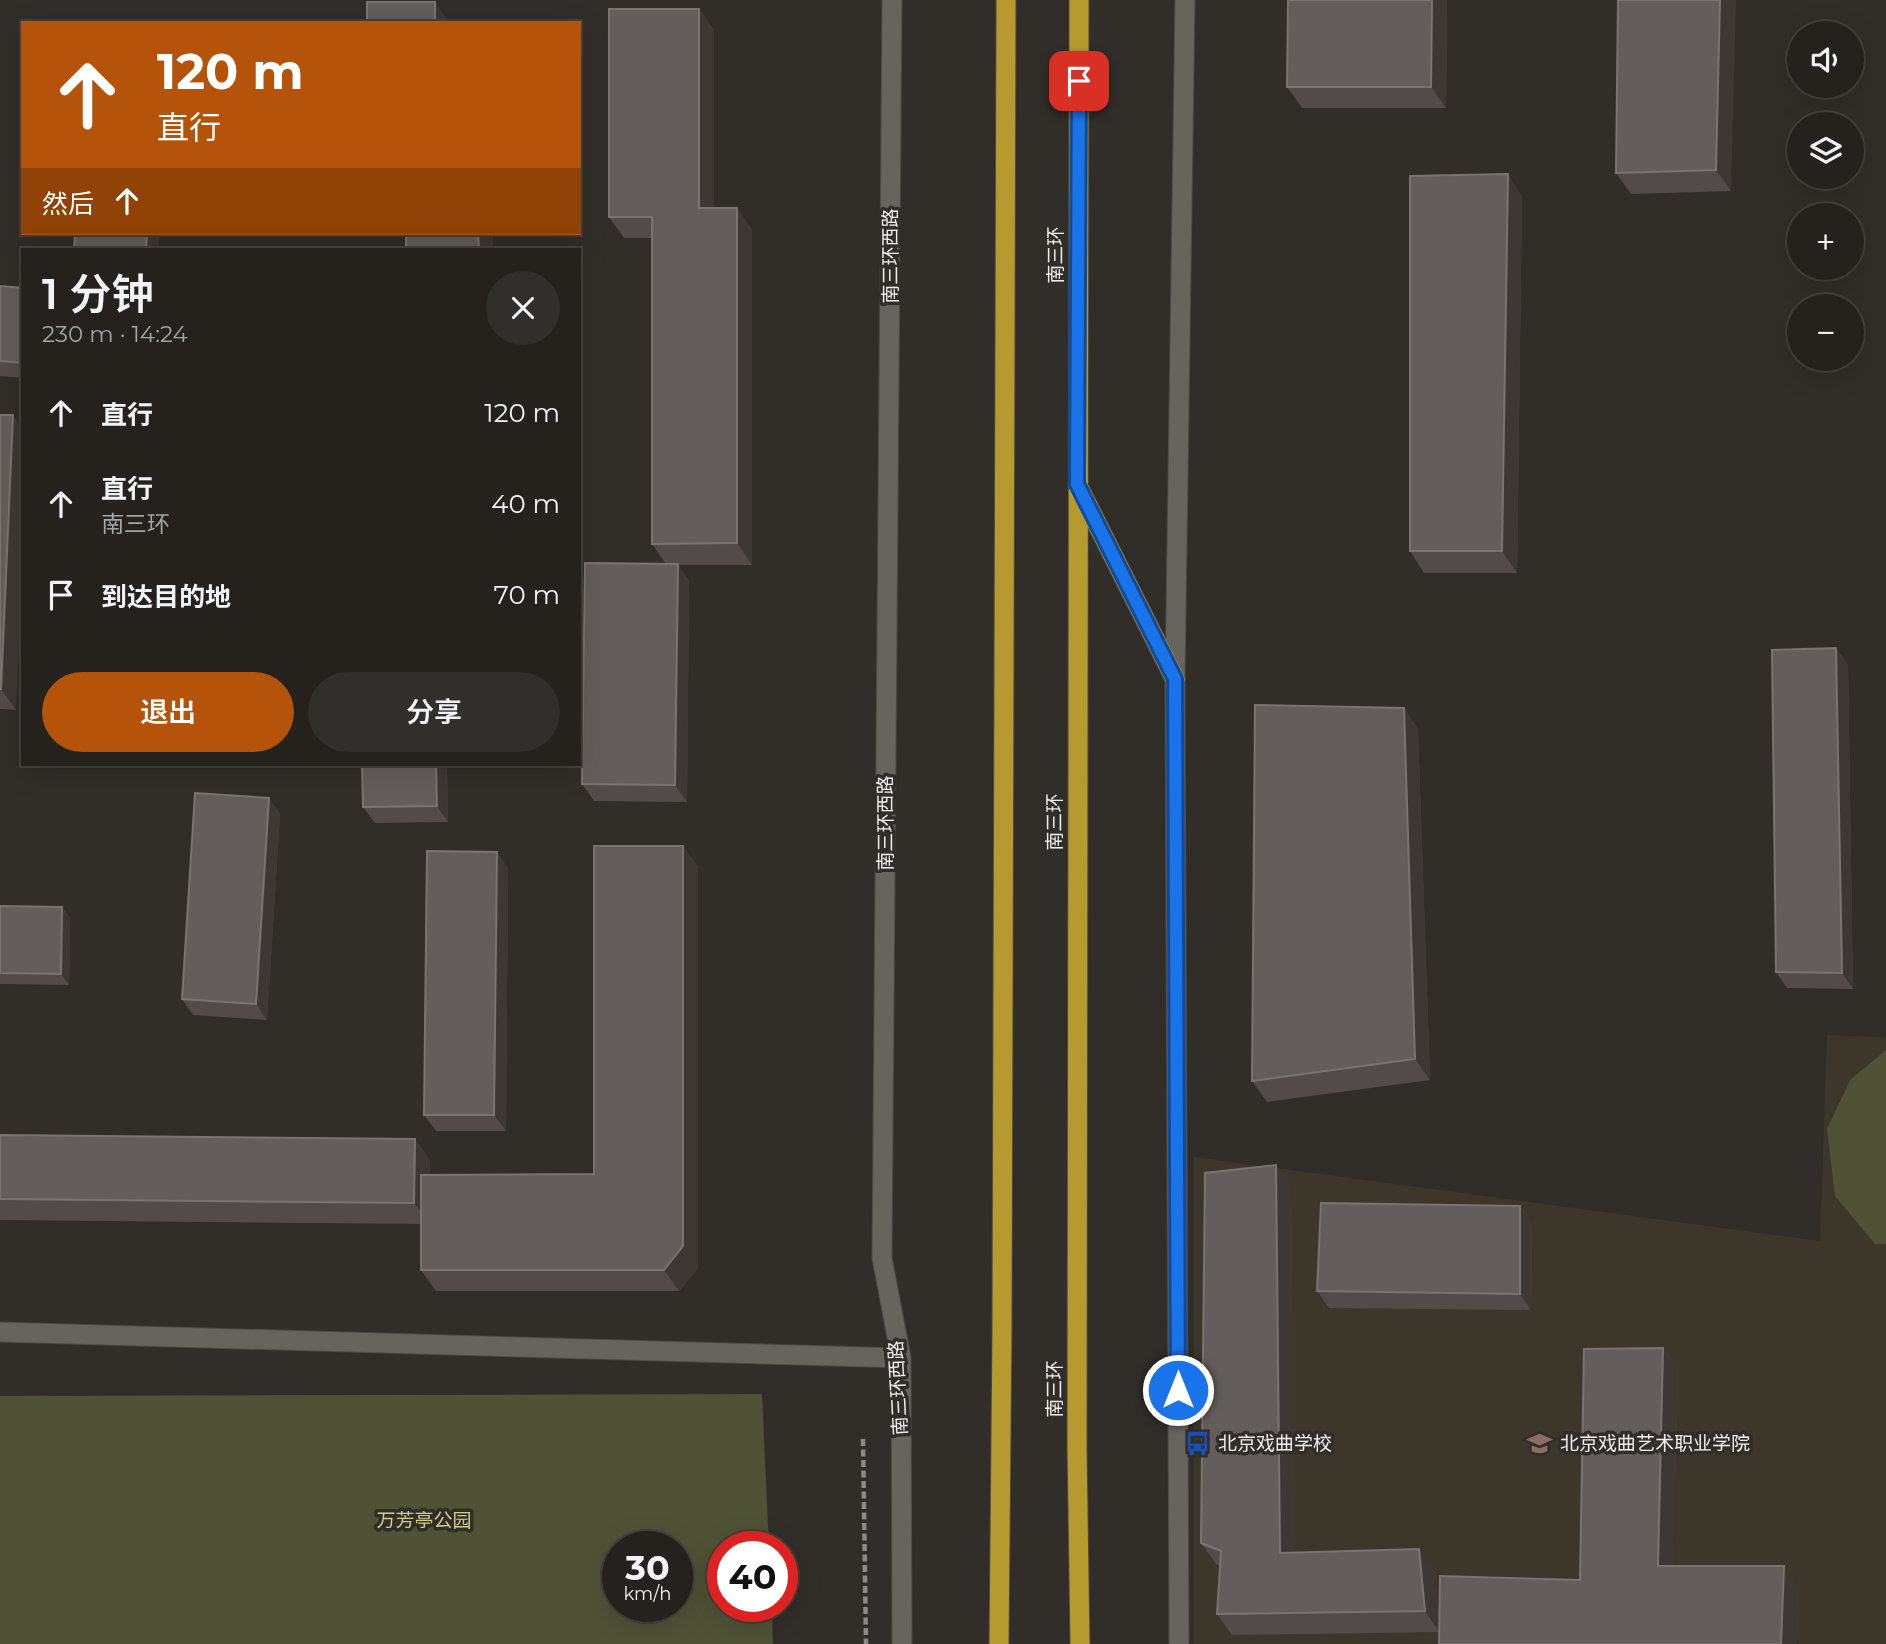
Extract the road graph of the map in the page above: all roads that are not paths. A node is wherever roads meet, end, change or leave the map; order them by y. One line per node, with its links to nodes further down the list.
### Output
1 (892, 0): 8 (street, 南三环西路)
2 (1006, 0): 10 (highway)
3 (1079, 0): 5 (highway, 南三环)
4 (1185, 0): 6 (street)
5 (1077, 484): 6 (highway); 11 (highway, 南三环)
6 (1175, 679): 12 (street)
7 (0, 1332): 8 (street)
8 (901, 1358): 9 (street, 南三环西路)
9 (902, 1644)
10 (999, 1644)
11 (1080, 1644)
12 (1179, 1644)

